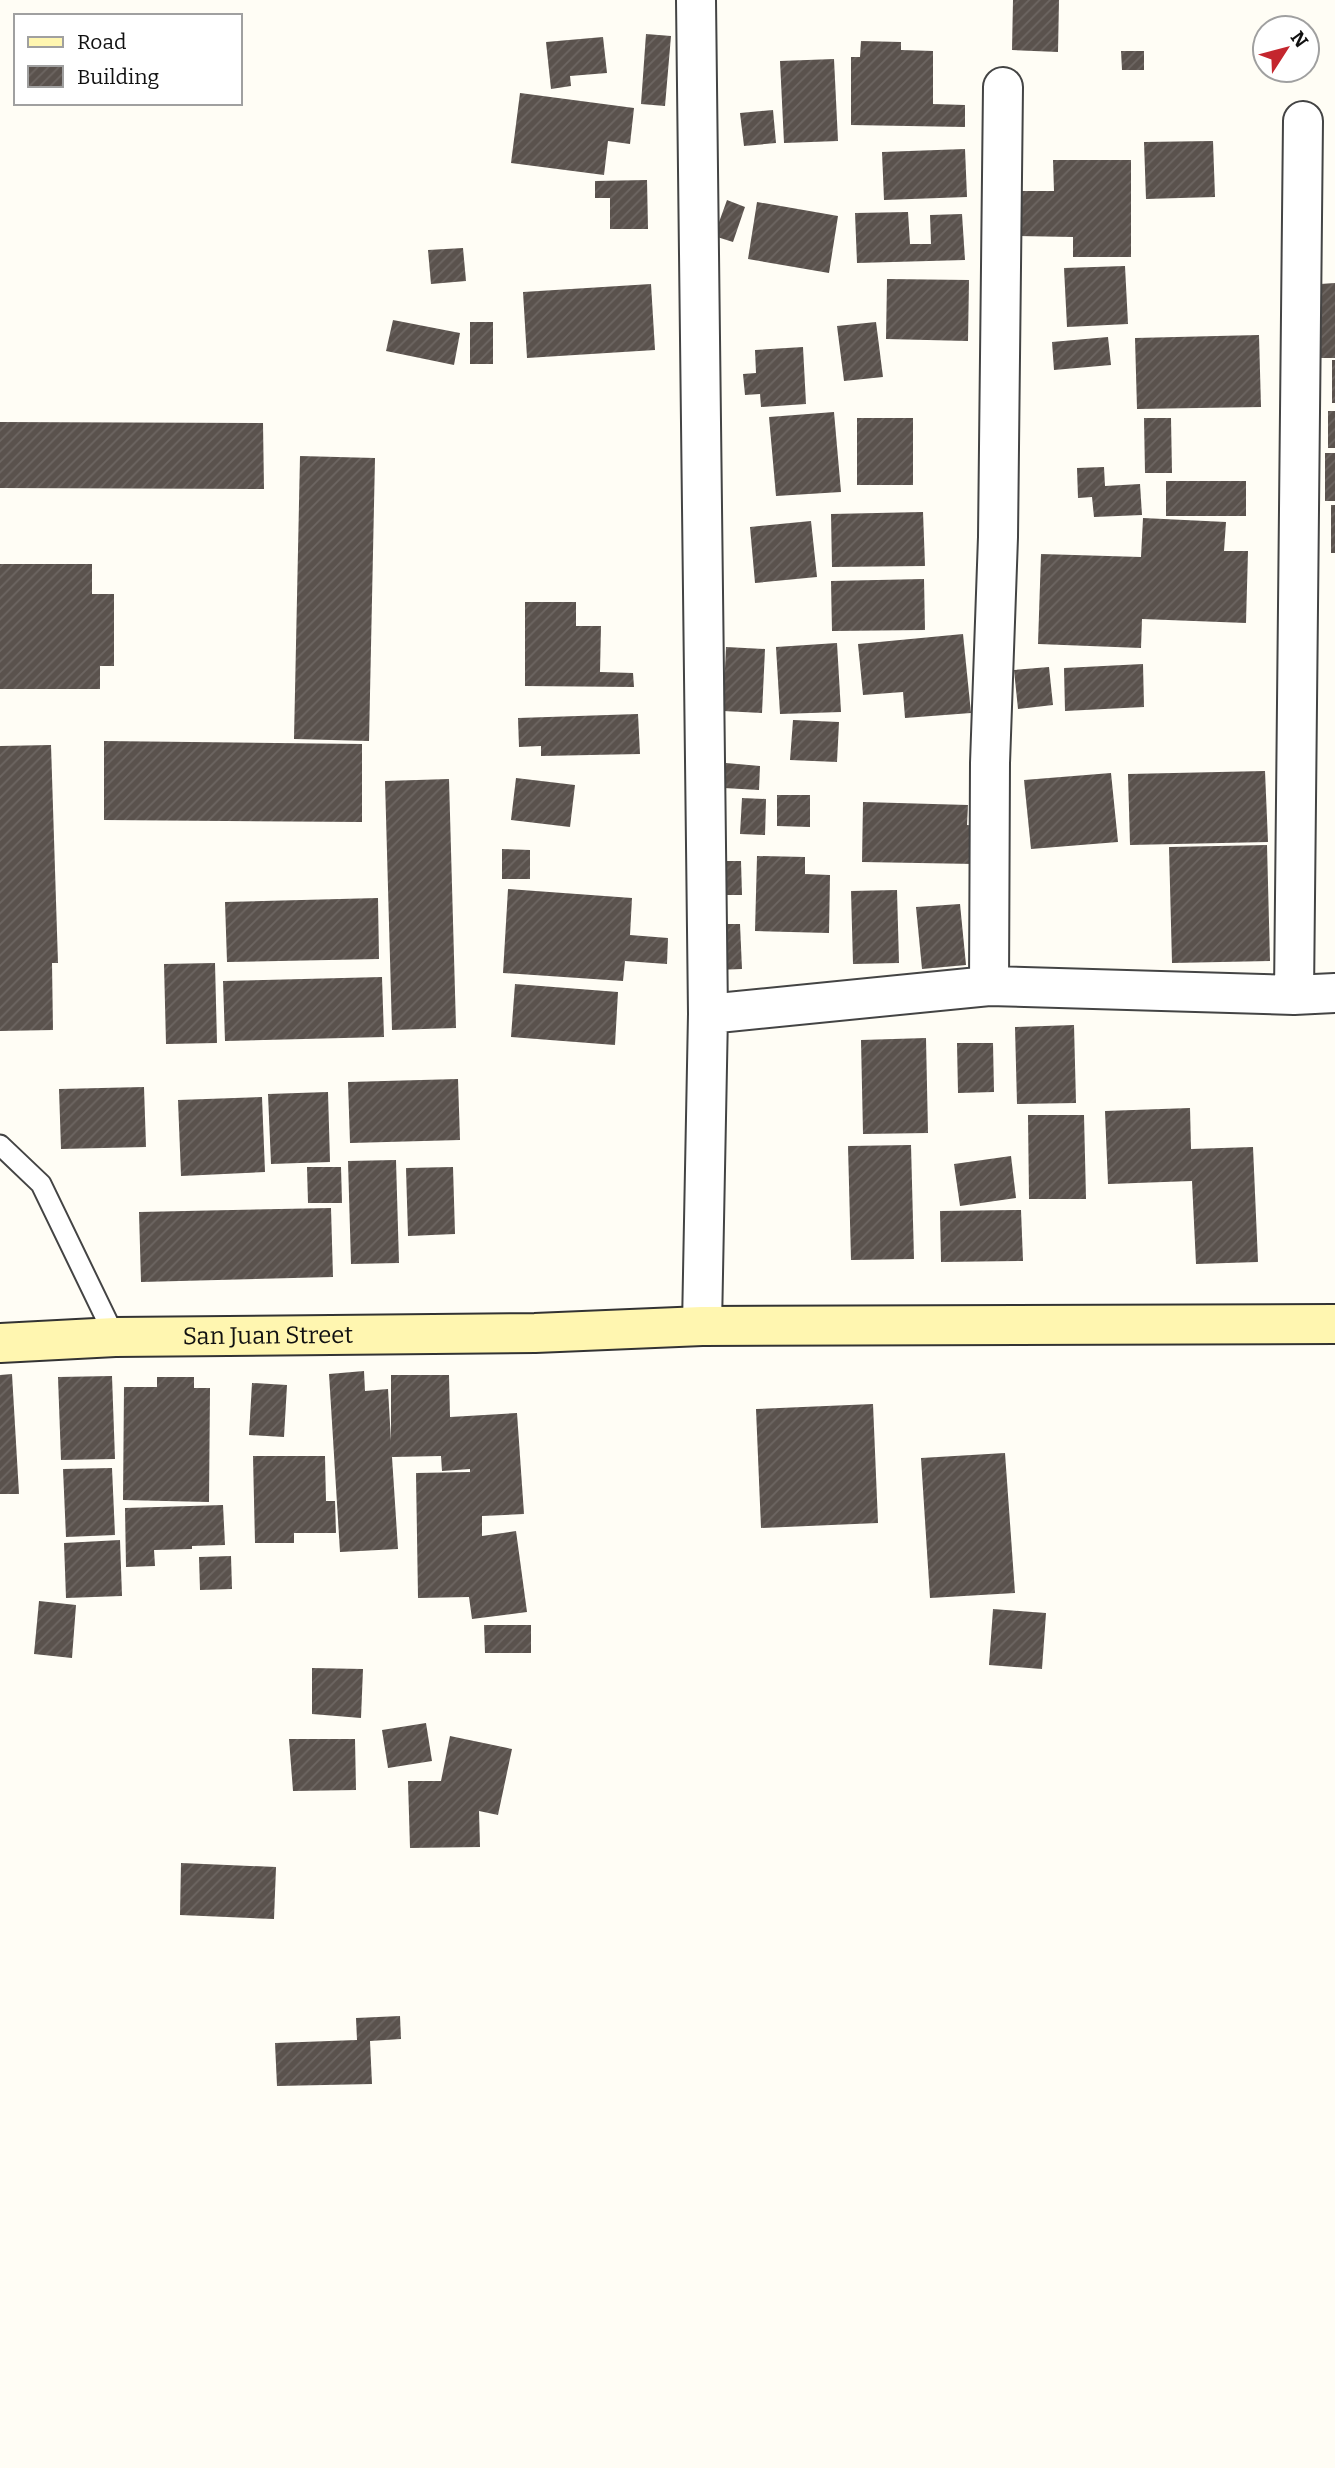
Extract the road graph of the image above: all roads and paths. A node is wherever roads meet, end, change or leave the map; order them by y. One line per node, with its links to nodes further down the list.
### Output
1 (696, 0): 7 (street)
2 (1003, 87): 4 (street)
3 (1303, 121): 6 (street)
4 (989, 986): 6 (street); 7 (street)
5 (1335, 993): 6 (street)
6 (1294, 995)
7 (708, 1014): 10 (street)
8 (0, 1145): 11 (lane)
9 (1335, 1324): 10 (main road, San Juan Street)
10 (702, 1326): 11 (main road, San Juan Street)
11 (114, 1337): 12 (main road, San Juan Street)
12 (0, 1343)

